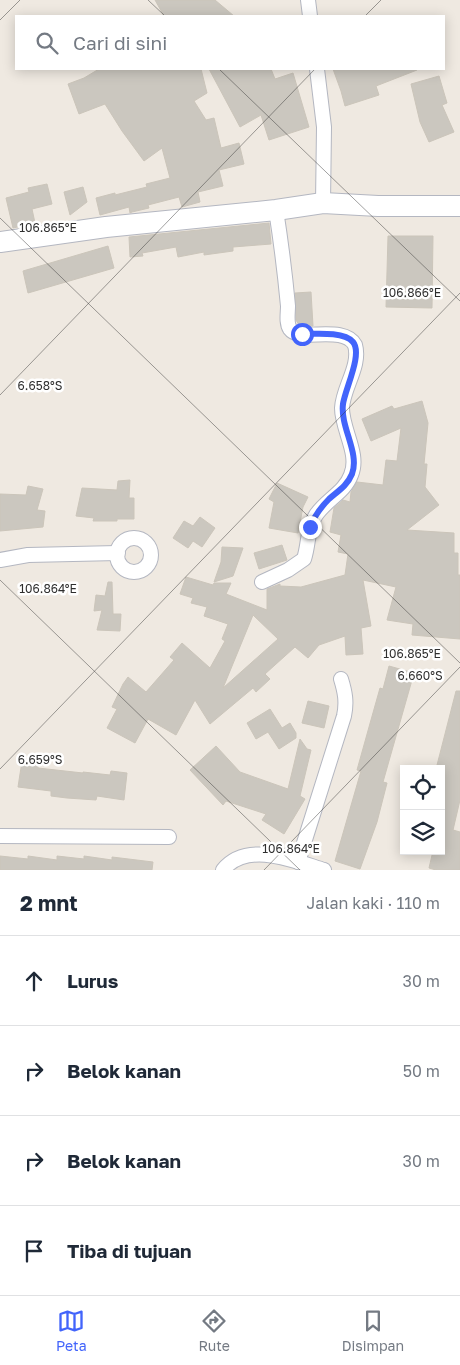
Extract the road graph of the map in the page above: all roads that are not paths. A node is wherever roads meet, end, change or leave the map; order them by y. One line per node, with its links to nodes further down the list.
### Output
1 (308, 0): 2 (street)
2 (310, 15)
3 (317, 70): 4 (street)
4 (323, 203): 5 (street); 6 (street)
5 (460, 206)
6 (276, 210): 7 (street); 10 (street)
7 (0, 242)
8 (118, 552): 9 (street)
9 (0, 560)
10 (262, 582)
11 (341, 679): 14 (street)
12 (0, 836): 13 (street)
13 (169, 837)
14 (298, 862): 15 (street); 16 (street)
15 (223, 870)
16 (324, 870)

